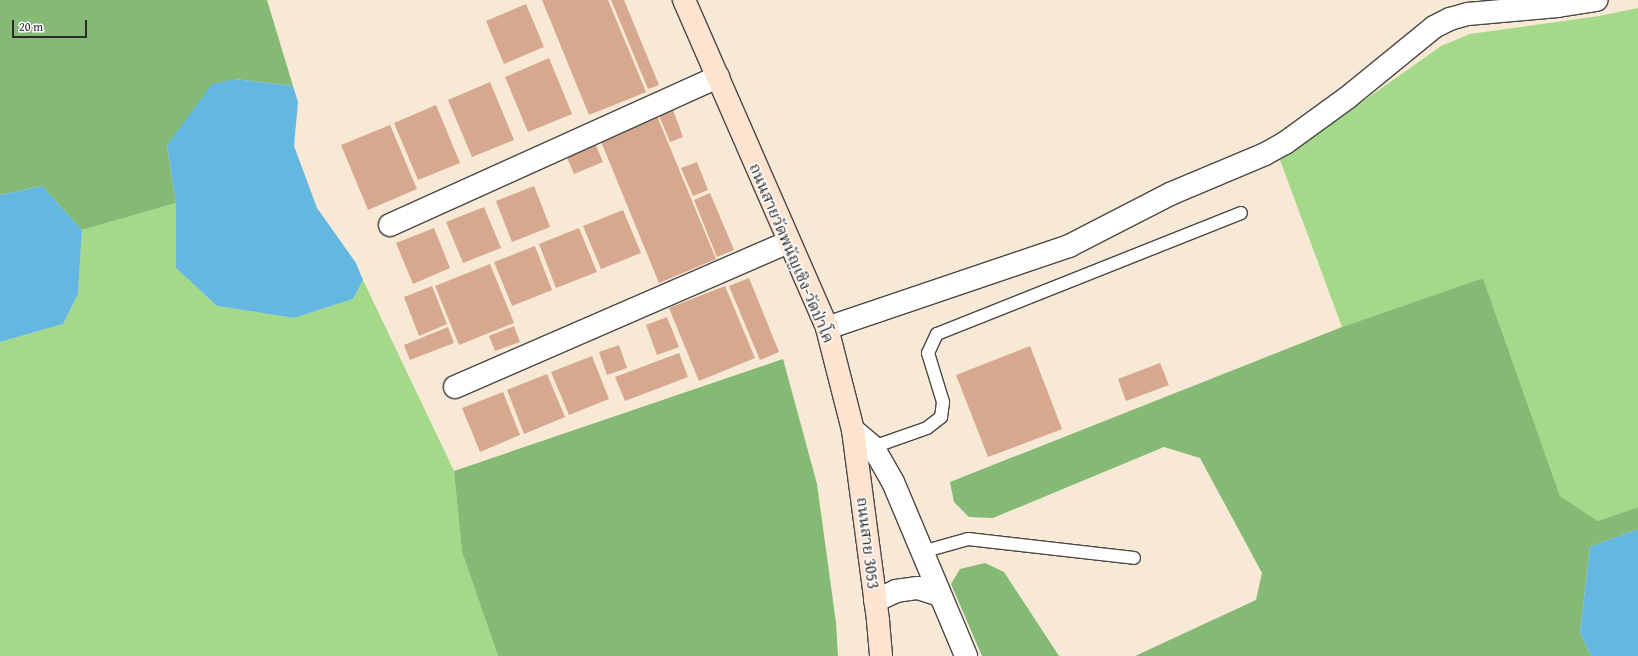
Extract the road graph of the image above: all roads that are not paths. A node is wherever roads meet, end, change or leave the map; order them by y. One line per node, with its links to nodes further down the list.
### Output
1 (684, 0): 3 (main road, ถนนสายวัดพนัญเชิง-วัดป่าโค)
2 (1597, 0): 7 (street)
3 (718, 77): 5 (street); 6 (main road, ถนนสายวัดพนัญเชิง-วัดป่าโค)
4 (1241, 213): 10 (lane)
5 (390, 225)
6 (789, 242): 7 (main road, ถนนสายวัดพนัญเชิง-วัดป่าโค); 8 (street)
7 (827, 328): 9 (main road, ถนนสายวัดพนัญเชิง-วัดป่าโค)
8 (454, 387)
9 (853, 430): 10 (street); 14 (main road, ถนนสาย 3053)
10 (873, 447): 11 (street)
11 (922, 552): 12 (lane); 13 (street)
12 (1134, 558)
13 (940, 595): 14 (street); 16 (street)
14 (875, 601): 15 (main road, ถนนสาย 3053)
15 (881, 656)
16 (966, 656)

